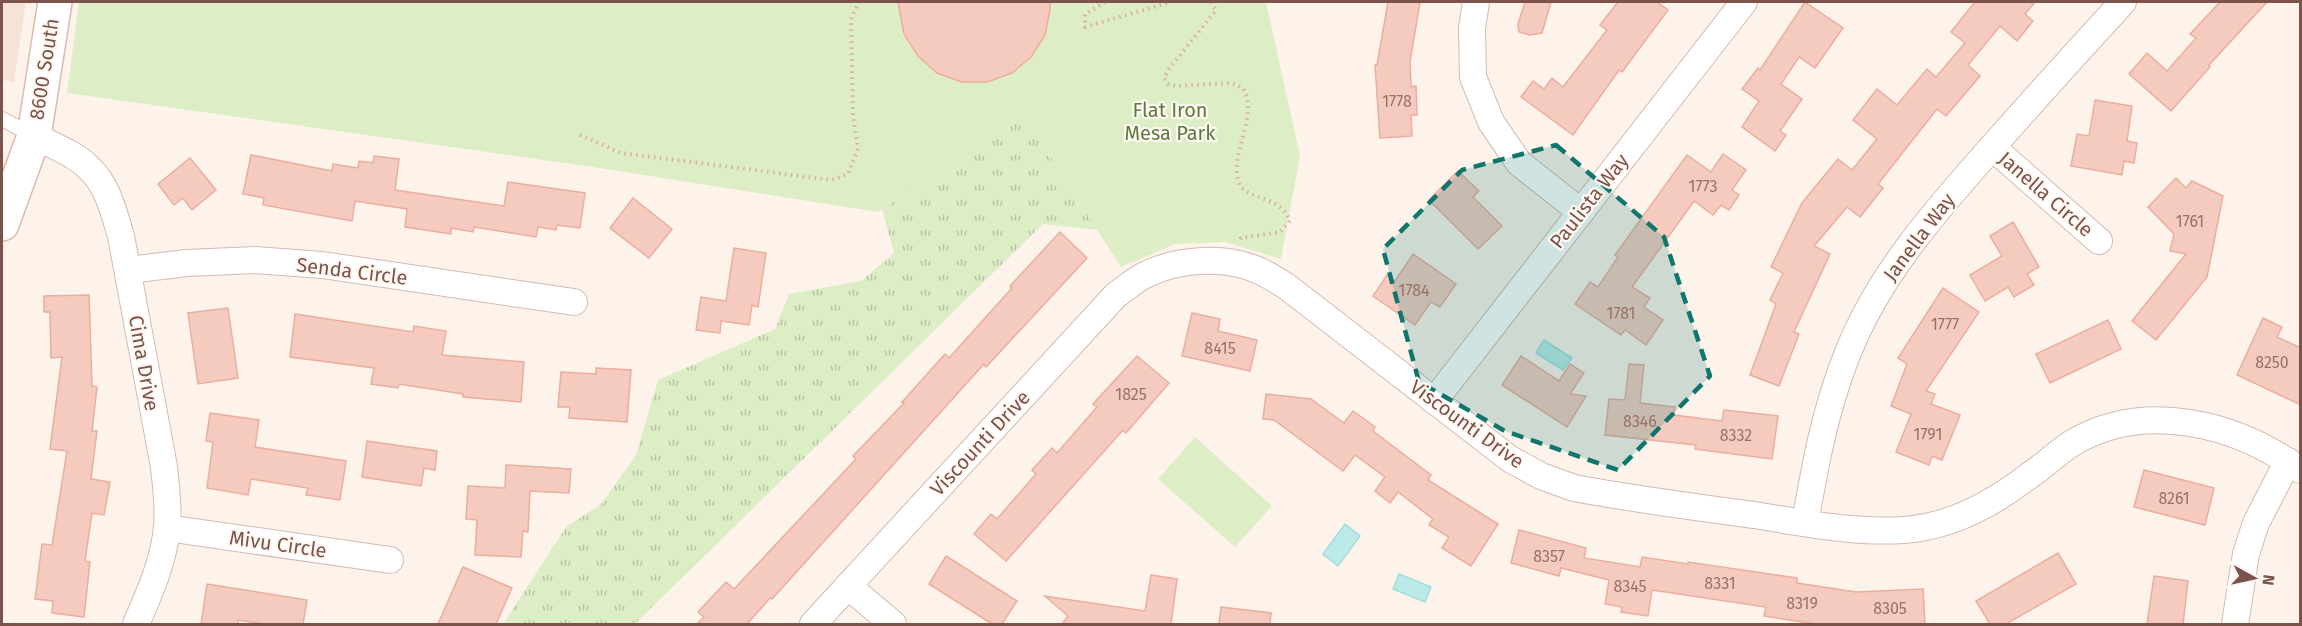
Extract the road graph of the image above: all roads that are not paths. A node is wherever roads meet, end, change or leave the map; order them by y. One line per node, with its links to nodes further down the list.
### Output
1 (55, 2): 6 (street, 8600 South)
2 (1476, 2): 8 (street)
3 (1743, 2): 8 (street, Paulista Way)
4 (2123, 2): 7 (street, Janella Way)
5 (2, 119): 6 (lane)
6 (34, 136): 9 (street, 8600 South); 11 (street, Cima Drive)
7 (1992, 147): 10 (street, Janella Circle); 15 (street, Janella Way)
8 (1581, 212): 13 (street, Paulista Way)
9 (2, 224)
10 (2099, 241)
11 (128, 270): 12 (street, Senda Circle); 16 (street, Cima Drive)
12 (574, 302)
13 (1434, 401): 15 (street, Viscounti Drive); 18 (street, Viscounti Drive)
14 (2294, 466): 15 (street, Viscounti Drive); 22 (street)
15 (1806, 523)
16 (167, 528): 17 (street, Mivu Circle); 19 (street, Cima Drive)
17 (390, 560)
18 (849, 585): 20 (street, Viscounti Drive); 21 (street)
19 (136, 624)
20 (813, 624)
21 (893, 624)
22 (2235, 624)

